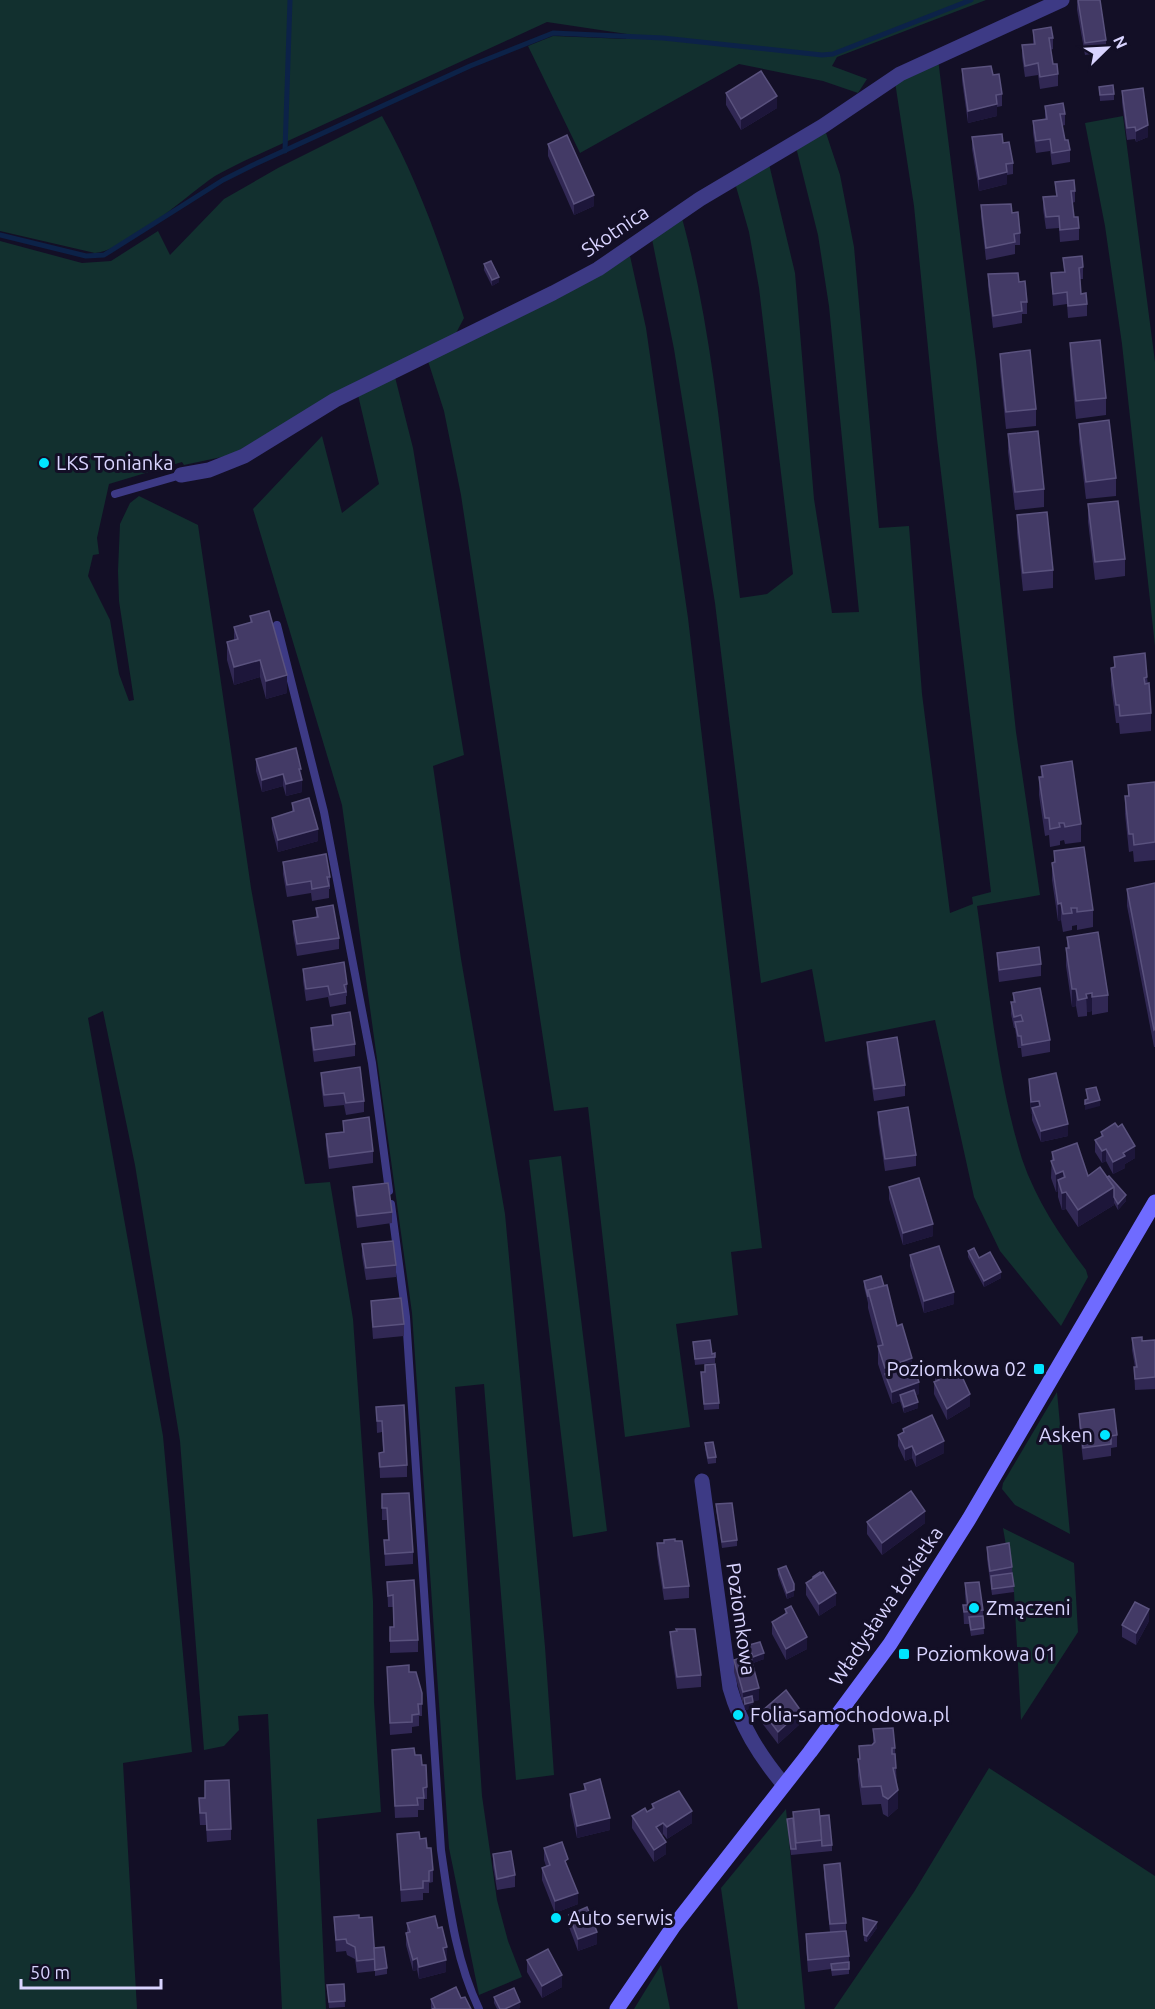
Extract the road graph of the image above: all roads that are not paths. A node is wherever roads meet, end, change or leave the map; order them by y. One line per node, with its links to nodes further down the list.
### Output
1 (1062, 0): 2 (street, Skotnica)
2 (181, 474): 3 (lane)
3 (115, 494)
4 (277, 625): 8 (lane)
5 (1155, 1202): 7 (street, Władysława Łokietka)
6 (702, 1481): 7 (street, Poziomkowa)
7 (784, 1785): 9 (street, Władysława Łokietka)
8 (479, 2009)
9 (617, 2009)

